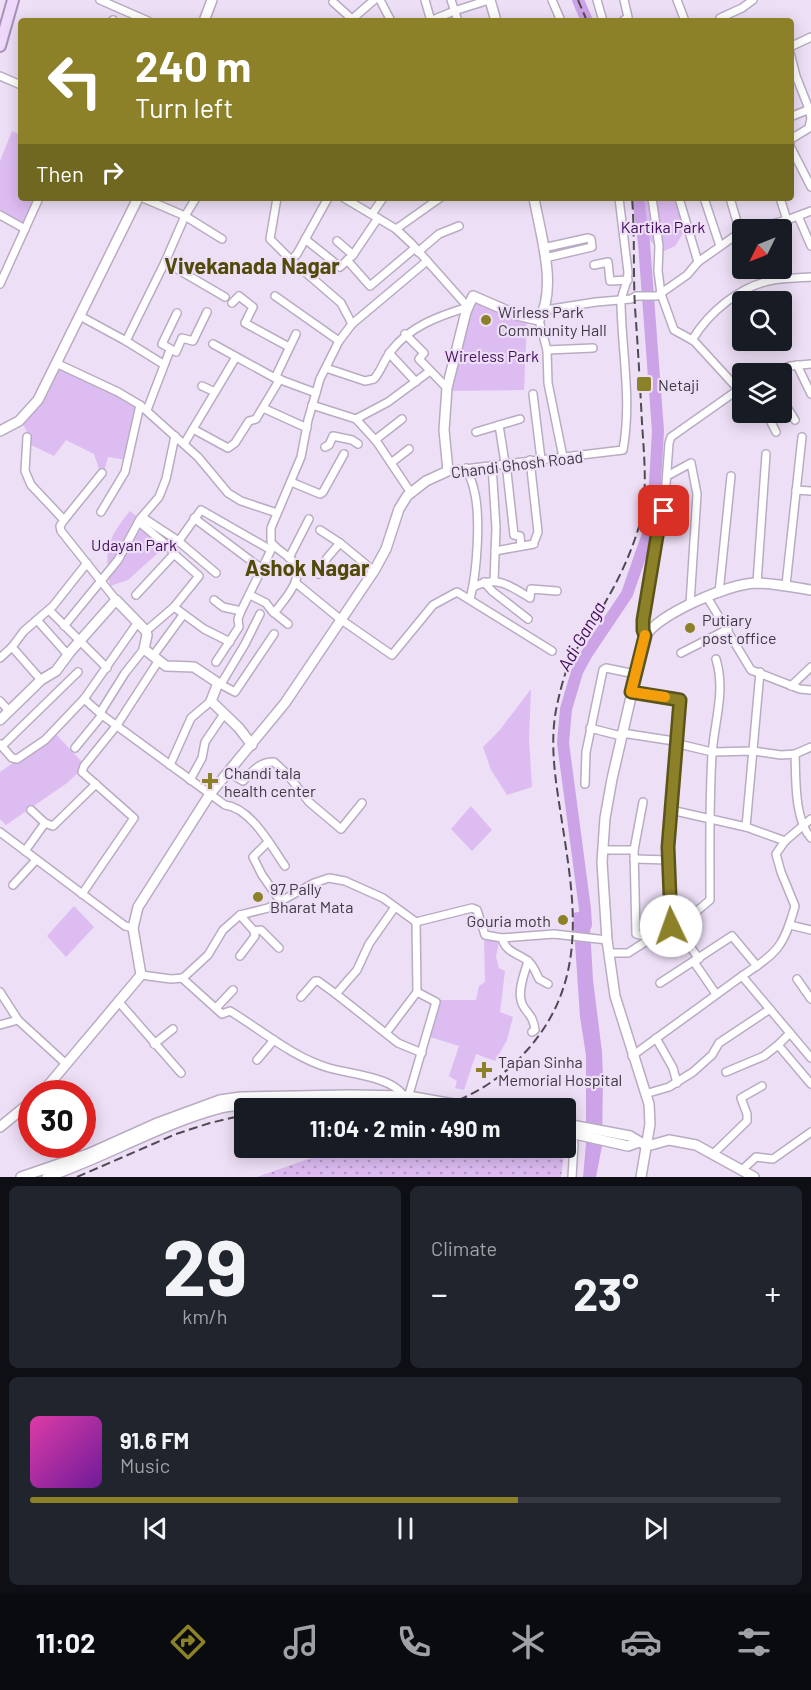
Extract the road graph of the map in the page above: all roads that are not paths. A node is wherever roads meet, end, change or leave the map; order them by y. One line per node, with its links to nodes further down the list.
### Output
1 (13, 0): 30 (main road)
2 (100, 0): 16 (street)
3 (374, 0): 19 (street)
4 (380, 0): 20 (street)
5 (425, 0): 21 (street)
6 (451, 0): 15 (street)
7 (489, 0): 15 (street); 24 (street)
8 (552, 0): 25 (street)
9 (597, 0): 26 (street)
10 (624, 0): 27 (street)
11 (677, 0): 28 (street)
12 (753, 0): 29 (street)
13 (210, 1): 17 (street)
14 (333, 2): 18 (street)
15 (454, 11): 22 (street); 23 (street)
16 (141, 18)
17 (205, 18)
18 (349, 18)
19 (353, 18)
20 (389, 18)
21 (430, 18)
22 (438, 18)
23 (457, 18)
24 (495, 18)
25 (560, 18)
26 (602, 18)
27 (627, 18)
28 (684, 18)
29 (720, 18)
30 (3, 20): 33 (main road)
31 (811, 37): 32 (street)
32 (794, 45)
33 (0, 46)
34 (794, 68): 37 (street)
35 (0, 76): 36 (street)
36 (18, 84)
37 (810, 109): 38 (street); 39 (street)
38 (794, 115)
39 (794, 137)
40 (794, 153): 41 (street)
41 (810, 183)
42 (38, 201): 69 (street)
43 (137, 201): 98 (street)
44 (149, 201): 59 (street)
45 (163, 201): 59 (street)
46 (194, 201): 62 (street)
47 (276, 201): 80 (street)
48 (326, 201): 73 (street)
49 (349, 201): 63 (street)
50 (382, 201): 63 (street)
51 (434, 201): 70 (street)
52 (535, 201): 78 (street)
53 (620, 201): 87 (street)
54 (652, 201): 89 (street)
55 (680, 201): 83 (street)
56 (705, 201): 75 (street)
57 (731, 201): 65 (street)
58 (781, 201): 66 (street)
59 (160, 206): 62 (street)
60 (811, 211): 64 (street)
61 (0, 215): 69 (street)
62 (185, 216): 72 (street); 82 (street)
63 (375, 216): 70 (street); 79 (street)
64 (798, 216): 67 (street); 76 (street)
65 (737, 219)
66 (787, 219)
67 (790, 219)
68 (459, 225): 77 (street)
69 (25, 229): 85 (street)
70 (396, 229): 77 (street)
71 (732, 237): 75 (street)
72 (222, 239)
73 (305, 239): 79 (street); 80 (street)
74 (337, 241): 79 (street)
75 (720, 246): 83 (street)
76 (811, 246)
77 (417, 250): 79 (street); 81 (street)
78 (544, 253): 78 (street); 95 (street)
79 (350, 257)
80 (291, 260): 100 (street)
81 (427, 261): 94 (street); 100 (street)
82 (165, 262): 91 (street); 104 (street)
83 (698, 262): 89 (street)
84 (594, 265): 87 (street)
85 (4, 267): 88 (street)
86 (811, 278): 103 (street)
87 (628, 280): 92 (street)
88 (0, 284)
89 (659, 295): 92 (street); 103 (street)
90 (275, 296): 105 (street)
91 (225, 297)
92 (621, 301): 95 (street); 156 (street, Chandi Ghosh Road)
93 (232, 303): 107 (street)
94 (468, 307): 99 (street); 102 (street); 124 (street)
95 (545, 310): 99 (street)
96 (207, 312): 109 (street)
97 (177, 313): 109 (street)
98 (80, 316): 104 (street); 113 (street)
99 (539, 320): 110 (street)
100 (352, 324): 105 (street)
101 (296, 334): 107 (street)
102 (405, 334): 111 (street); 119 (street)
103 (693, 340): 121 (street)
104 (126, 341): 114 (street)
105 (339, 341): 118 (street)
106 (213, 344): 112 (street)
107 (289, 348): 120 (street)
108 (593, 348): 110 (street)
109 (170, 350): 114 (street)
110 (547, 350): 156 (street)
111 (389, 353): 118 (street); 122 (street)
112 (236, 357): 120 (street); 125 (street)
113 (56, 363): 130 (street); 143 (street)
114 (163, 364): 133 (street)
115 (811, 364): 116 (street)
116 (797, 365): 117 (street); 129 (street)
117 (792, 367)
118 (326, 368): 126 (street)
119 (430, 371): 122 (street); 124 (street)
120 (278, 378): 126 (street); 132 (street)
121 (732, 380)
122 (416, 382): 135 (street)
123 (202, 386): 125 (street)
124 (447, 388): 163 (street)
125 (215, 392): 142 (street)
126 (316, 393): 131 (street)
127 (533, 394): 157 (street)
128 (732, 394): 165 (street)
129 (811, 394)
130 (140, 405): 133 (street); 171 (street)
131 (312, 405): 135 (street); 141 (street)
132 (263, 408): 141 (street); 142 (street)
133 (147, 410): 146 (street)
134 (792, 415): 138 (street)
135 (356, 419): 149 (street)
136 (402, 419): 149 (street)
137 (520, 419): 140 (street)
138 (795, 420)
139 (772, 423): 145 (street)
140 (499, 424): 144 (street); 160 (street)
141 (307, 428): 167 (street)
142 (193, 429): 150 (street)
143 (0, 431)
144 (476, 432)
145 (776, 432)
146 (175, 436): 150 (street); 176 (street)
147 (27, 437): 175 (street)
148 (802, 438): 168 (street)
149 (375, 440): 159 (street)
150 (184, 444): 172 (street)
151 (358, 444): 152 (street)
152 (325, 447)
153 (409, 449): 159 (street)
154 (344, 454): 167 (street)
155 (766, 454): 194 (street)
156 (563, 457): 157 (street, Chandi Ghosh Road)
157 (541, 459): 158 (street, Chandi Ghosh Road)
158 (530, 460): 160 (street, Chandi Ghosh Road); 180 (street)
159 (391, 463): 170 (street)
160 (505, 463): 161 (street, Chandi Ghosh Road); 180 (street)
161 (492, 465): 162 (street, Chandi Ghosh Road); 182 (street)
162 (466, 468): 163 (street, Chandi Ghosh Road); 196 (street)
163 (448, 471): 170 (street, Chandi Ghosh Road)
164 (102, 473): 175 (street)
165 (667, 476): 206 (street); 222 (street)
166 (731, 476): 199 (street)
167 (291, 482): 172 (street)
168 (796, 490): 169 (street); 195 (street)
169 (811, 491)
170 (411, 493): 187 (street, Chandi Ghosh Road)
171 (101, 512)
172 (277, 513): 181 (street)
173 (195, 518): 178 (street); 181 (street); 186 (street)
174 (309, 519): 184 (street)
175 (64, 520): 185 (street)
176 (140, 520): 178 (street); 183 (street); 190 (street)
177 (320, 530): 179 (street)
178 (178, 542): 188 (street)
179 (340, 543): 187 (street); 189 (street)
180 (521, 546): 182 (street)
181 (272, 547): 184 (street); 186 (street)
182 (495, 551): 191 (street)
183 (174, 554): 201 (street); 207 (street)
184 (289, 558): 192 (street)
185 (87, 563): 190 (street); 208 (street)
186 (262, 569): 200 (street)
187 (374, 571): 213 (street, Chandi Ghosh Road)
188 (216, 573)
189 (319, 574)
190 (101, 581): 204 (street); 218 (street)
191 (494, 581): 193 (street); 198 (street)
192 (296, 582): 210 (street); 213 (street)
193 (484, 582): 196 (street); 214 (street)
194 (757, 583): 195 (street); 199 (street)
195 (786, 585): 197 (street)
196 (473, 587): 203 (street)
197 (811, 590)
198 (557, 591)
199 (719, 593): 202 (street)
200 (250, 595): 209 (street); 210 (street)
201 (136, 596)
202 (707, 597): 206 (street); 219 (street)
203 (470, 599): 213 (street); 227 (street)
204 (116, 600): 216 (street); 223 (street)
205 (214, 600): 209 (street)
206 (690, 604): 222 (street)
207 (174, 607): 212 (street); 220 (street)
208 (49, 610): 215 (street); 218 (street)
209 (241, 611): 224 (street)
210 (274, 613): 217 (street)
211 (260, 614): 240 (street)
212 (183, 615): 224 (street); 231 (street)
213 (340, 619): 256 (street, Chandi Ghosh Road)
214 (528, 619)
215 (37, 620): 225 (street); 229 (street)
216 (138, 622): 220 (street); 235 (street)
217 (288, 624)
218 (64, 626): 223 (street)
219 (728, 629): 228 (street); 237 (street)
220 (146, 631): 226 (street)
221 (274, 634): 240 (street)
222 (645, 636): 238 (street)
223 (79, 642): 229 (street); 235 (street)
224 (230, 642): 233 (street)
225 (12, 647): 230 (street); 239 (street)
226 (144, 649): 231 (street); 248 (street)
227 (552, 651)
228 (681, 653)
229 (68, 655): 239 (street)
230 (0, 658)
231 (156, 658): 240 (street); 251 (street)
232 (716, 659): 260 (street)
233 (216, 662)
234 (811, 667): 241 (street)
235 (107, 668): 244 (street)
236 (78, 672): 255 (street)
237 (760, 672): 241 (street); 259 (street)
238 (635, 674): 243 (street); 252 (street)
239 (41, 680): 247 (street)
240 (219, 683): 246 (street)
241 (791, 686): 242 (street)
242 (811, 690)
243 (631, 692): 253 (street); 254 (street)
244 (84, 699): 248 (street); 255 (street)
245 (0, 701): 247 (street)
246 (211, 701): 249 (street); 262 (street)
247 (9, 711): 250 (street)
248 (101, 714): 251 (street); 258 (street)
249 (224, 714): 256 (street); 264 (street)
250 (0, 720)
251 (117, 725): 262 (street); 265 (street)
252 (590, 728): 253 (street); 266 (street)
253 (621, 735): 254 (street); 281 (street)
254 (676, 742): 260 (street); 271 (street)
255 (1, 745)
256 (252, 745): 263 (street, Chandi Ghosh Road)
257 (811, 747): 261 (street)
258 (75, 748)
259 (753, 751): 260 (street); 261 (street); 276 (street)
260 (712, 752): 272 (street)
261 (795, 754): 275 (street)
262 (170, 765): 264 (street)
263 (228, 772): 267 (street, Chandi Ghosh Road); 269 (street)
264 (190, 780): 267 (street)
265 (96, 784): 274 (street); 289 (street)
266 (585, 784)
267 (210, 794): 280 (street); 296 (street, Chandi Ghosh Road)
268 (643, 802): 282 (street)
269 (362, 803)
270 (31, 810): 274 (street)
271 (671, 810): 272 (street); 286 (street)
272 (708, 819): 276 (street); 294 (street)
273 (811, 819): 275 (street)
274 (45, 823): 283 (street)
275 (804, 825): 278 (street); 279 (street)
276 (746, 827): 279 (street)
277 (0, 832): 283 (street)
278 (811, 838)
279 (785, 841): 295 (street)
280 (268, 843): 287 (street); 290 (street)
281 (603, 850): 282 (street); 301 (street)
282 (634, 850): 284 (street)
283 (25, 851): 285 (street)
284 (634, 859): 286 (street); 300 (street)
285 (36, 860): 288 (street); 289 (street)
286 (669, 860): 294 (street)
287 (285, 866)
288 (13, 885)
289 (82, 894): 296 (street)
290 (281, 902): 291 (street); 292 (street)
291 (395, 907): 293 (street); 317 (street)
292 (240, 915): 298 (street); 310 (street)
293 (416, 922): 299 (street); 316 (street)
294 (675, 923): 300 (street); 305 (street)
295 (790, 925): 297 (street); 307 (street)
296 (133, 928): 308 (street)
297 (811, 930)
298 (254, 931): 302 (street); 304 (street)
299 (502, 938): 301 (street); 306 (street)
300 (651, 938): 303 (street)
301 (607, 940): 303 (street)
302 (279, 948)
303 (609, 953): 337 (street)
304 (240, 956)
305 (696, 960): 307 (street); 312 (street); 318 (street)
306 (528, 961): 313 (street); 328 (street)
307 (757, 966): 309 (street)
308 (141, 975): 310 (street); 321 (street)
309 (742, 976): 318 (street); 324 (street)
310 (182, 978): 323 (street)
311 (797, 979): 320 (street)
312 (660, 983)
313 (548, 984)
314 (233, 990): 323 (street)
315 (0, 992): 322 (street)
316 (417, 992): 330 (street); 336 (street)
317 (336, 993): 319 (street); 330 (street)
318 (716, 994): 331 (street)
319 (301, 997)
320 (811, 999)
321 (118, 1001): 333 (street); 340 (street)
322 (3, 1002): 325 (street)
323 (216, 1008): 332 (street)
324 (770, 1009): 329 (street); 344 (street)
325 (18, 1020): 326 (street); 340 (street)
326 (0, 1025)
327 (173, 1029): 333 (street)
328 (532, 1032)
329 (790, 1032): 334 (street); 335 (street)
330 (386, 1033): 336 (street)
331 (656, 1038): 337 (street); 344 (street)
332 (274, 1040): 339 (street); 351 (street)
333 (154, 1044): 342 (street)
334 (778, 1045): 341 (street); 345 (street)
335 (808, 1048): 338 (street)
336 (422, 1053): 352 (street)
337 (632, 1056): 347 (street)
338 (811, 1058)
339 (257, 1060)
340 (65, 1063): 343 (street)
341 (726, 1072)
342 (181, 1073)
343 (52, 1080)
344 (677, 1083): 347 (street)
345 (811, 1084)
346 (762, 1086): 361 (street)
347 (645, 1094): 360 (street)
348 (234, 1098): 364 (street)
349 (234, 1098): 350 (street)
350 (392, 1098)
351 (405, 1098)
352 (406, 1098)
353 (234, 1107): 365 (street)
354 (18, 1112): 355 (street)
355 (0, 1127)
356 (576, 1127): 359 (street)
357 (811, 1132): 363 (street)
358 (576, 1136): 359 (street)
359 (619, 1139): 360 (street)
360 (642, 1143): 361 (street); 367 (street)
361 (712, 1154): 363 (street)
362 (573, 1158): 366 (street)
363 (742, 1170): 368 (street)
364 (21, 1177)
365 (47, 1177)
366 (572, 1177)
367 (641, 1177)
368 (754, 1177)

